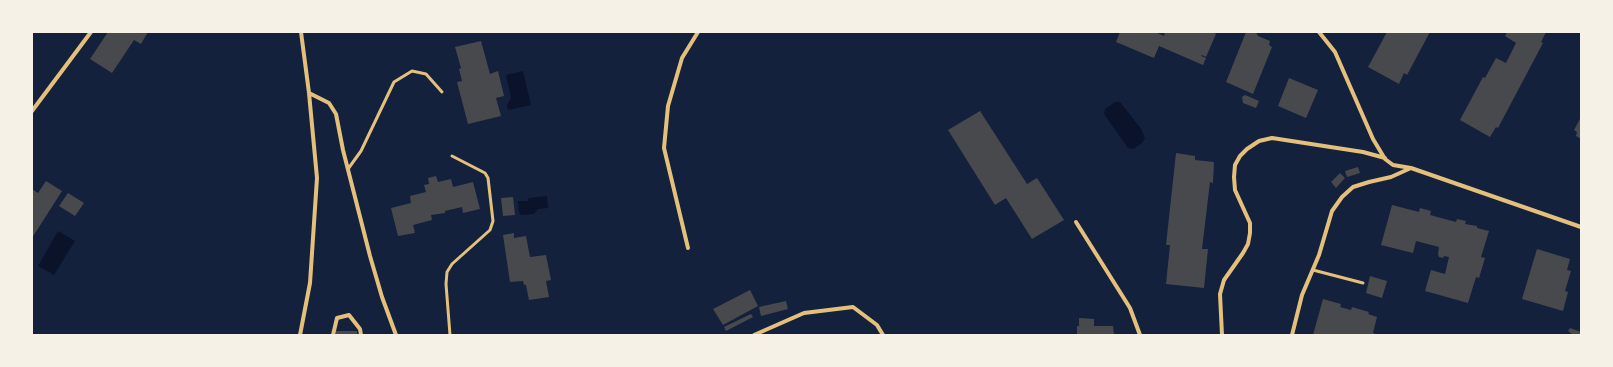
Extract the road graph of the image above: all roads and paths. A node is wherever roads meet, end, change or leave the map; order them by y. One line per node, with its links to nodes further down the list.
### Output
1 (91, 32): 7 (street)
2 (301, 32): 6 (street)
3 (698, 32): 14 (street)
4 (1320, 32): 9 (street)
5 (442, 92): 11 (lane)
6 (309, 93): 11 (street); 17 (street)
7 (32, 111)
8 (452, 156): 21 (lane)
9 (1385, 158): 10 (street); 25 (street)
10 (1411, 168): 13 (street); 15 (street)
11 (348, 169): 20 (street)
12 (1076, 222): 24 (street)
13 (1581, 227)
14 (688, 248)
15 (1313, 270): 16 (lane); 26 (street)
16 (1363, 283)
17 (300, 335)
18 (333, 335): 19 (street)
19 (361, 335)
20 (396, 335)
21 (450, 335)
22 (754, 335): 23 (street)
23 (883, 335)
24 (1140, 335)
25 (1222, 335)
26 (1292, 335)

